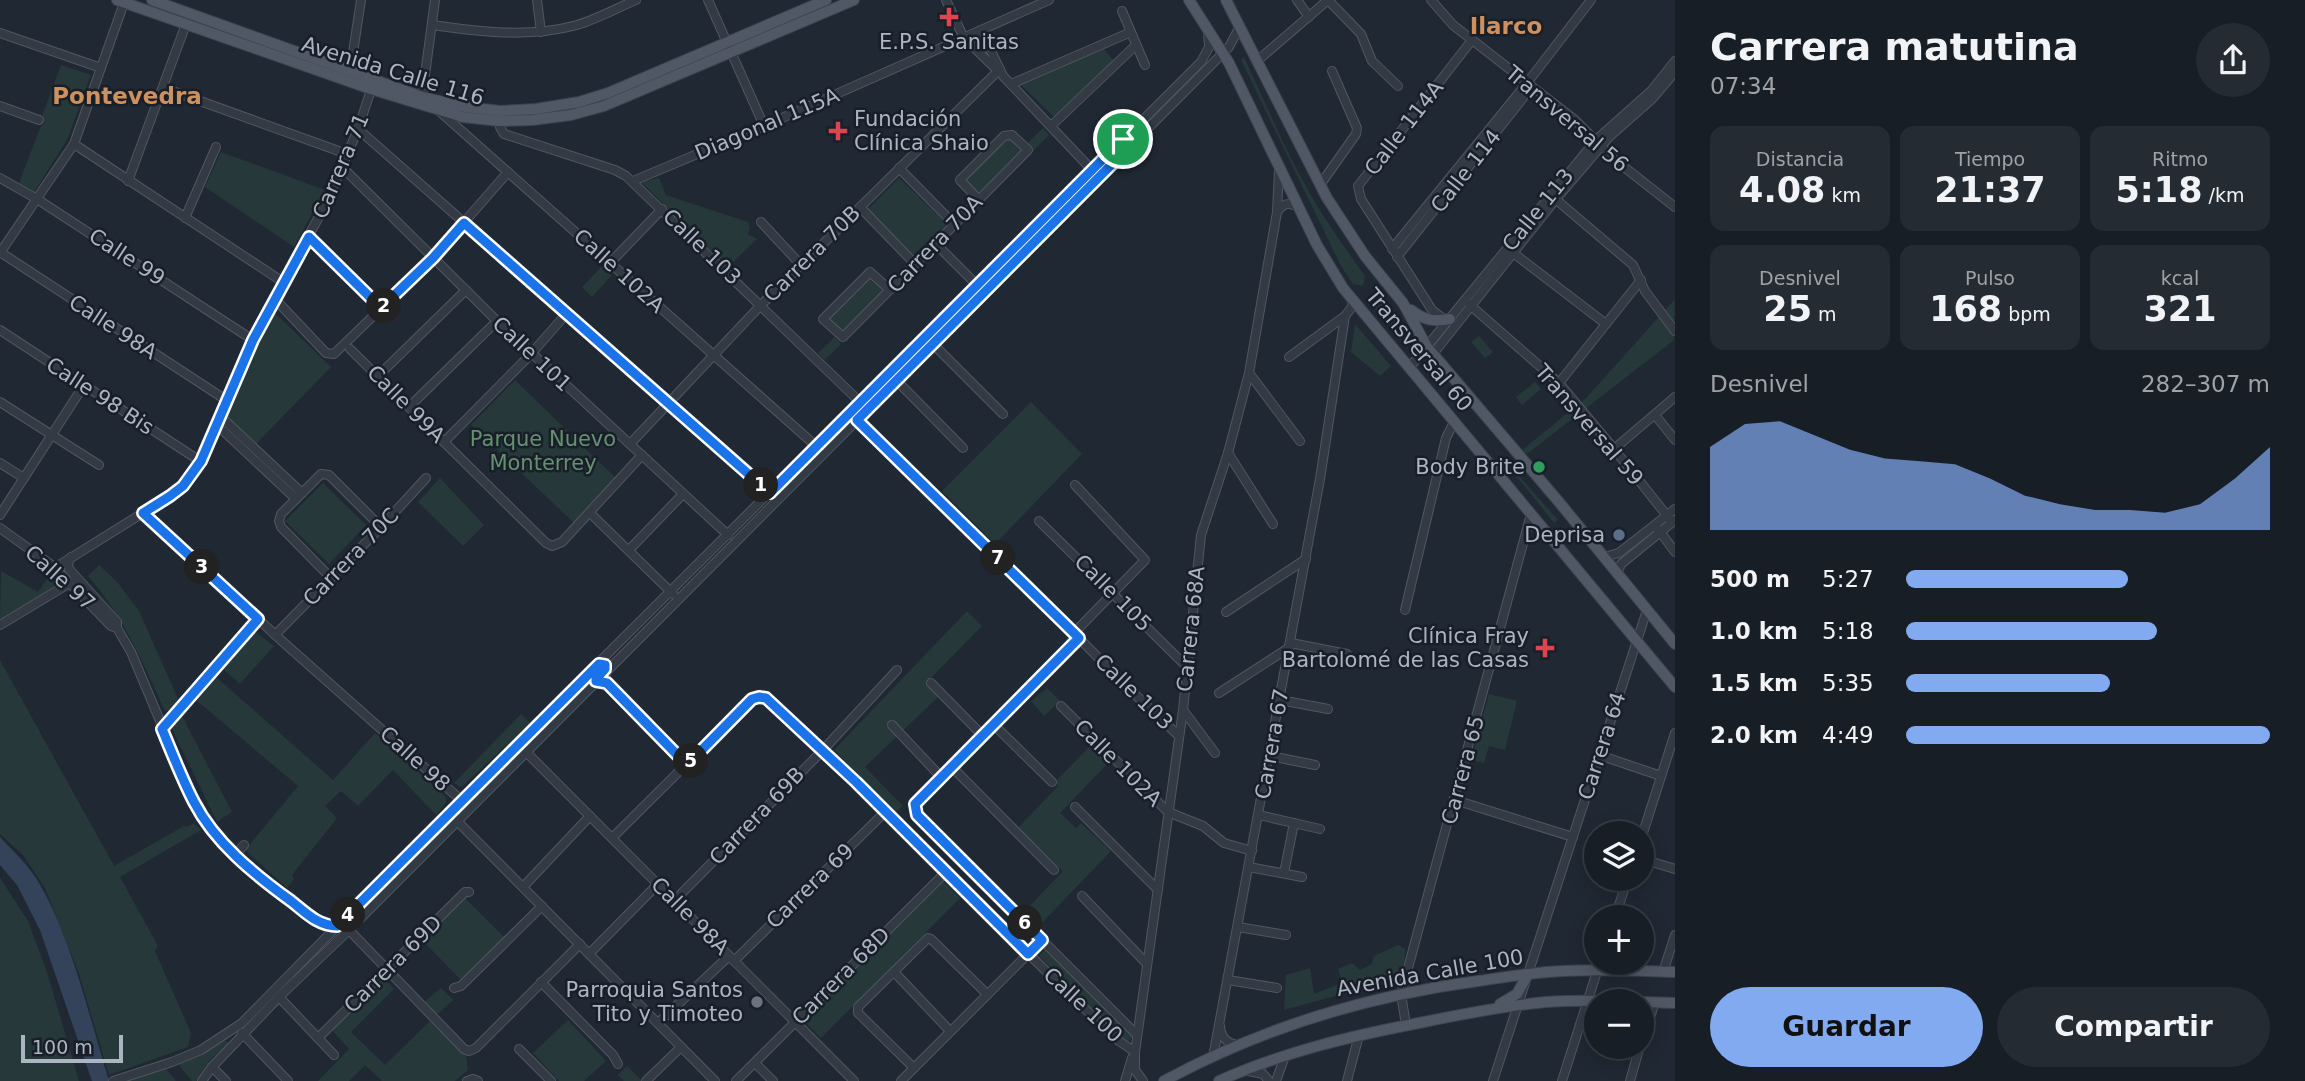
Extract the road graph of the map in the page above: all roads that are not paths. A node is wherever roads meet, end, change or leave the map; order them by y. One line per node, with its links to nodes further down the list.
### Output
1 (152, 0): 38 (main road, Avenida Calle 116)
2 (361, 0): 38 (street)
3 (435, 0): 21 (street)
4 (537, 0): 25 (street)
5 (636, 0): 25 (street)
6 (708, 0): 31 (street)
7 (826, 0): 31 (main road, Avenida Calle 116)
8 (854, 0): 31 (main road, Avenida Calle 116)
9 (946, 0): 28 (street)
10 (1049, 0): 24 (street, Diagonal 115A)
11 (1189, 0): 23 (main road, Transversal 60)
12 (1226, 0): 22 (main road, Transversal 60)
13 (1297, 0): 19 (street)
14 (1328, 0): 19 (street); 44 (street)
15 (1431, 0): 29 (street, Transversal 56)
16 (1591, 0): 41 (street, Calle 114)
17 (122, 1): 20 (main road, Avenida Calle 116); 36 (street)
18 (1122, 11): 26 (street)
19 (1309, 17): 33 (street)
20 (186, 24): 43 (main road, Avenida Calle 116); 45 (street)
21 (432, 25): 25 (street); 47 (street)
22 (1240, 26): 32 (street); 33 (main road, Transversal 60)
23 (1208, 28): 32 (main road, Transversal 60); 55 (street)
24 (981, 30): 28 (street, Diagonal 115A); 39 (street)
25 (541, 32)
26 (1130, 32): 30 (street); 42 (street)
27 (0, 33): 36 (street)
28 (964, 38): 39 (street); 52 (street, Diagonal 115A)
29 (1472, 40): 41 (street, Transversal 56); 89 (street, Calle 114A)
30 (1136, 45): 35 (street); 53 (street)
31 (729, 48): 50 (main road, Avenida Calle 116); 52 (street)
32 (1223, 53): 58 (street); 64 (main road, Transversal 60)
33 (1257, 61): 67 (main road, Transversal 60)
34 (1675, 61): 46 (street, Calle 113)
35 (1145, 65)
36 (101, 68): 57 (street)
37 (1332, 71): 61 (street)
38 (350, 72): 43 (main road, Avenida Calle 116)
39 (1000, 72): 42 (street); 63 (street, Carrera 70B)
40 (1675, 72): 46 (street, Calle 113)
41 (1527, 83): 56 (street, Transversal 56); 89 (street, Calle 114)
42 (1011, 84): 53 (street)
43 (373, 85): 47 (main road, Avenida Calle 116); 49 (main road, Avenida Calle 116); 54 (street, Carrera 71)
44 (1398, 86)
45 (164, 88): 60 (street); 69 (street)
46 (1653, 93): 56 (street, Calle 113)
47 (422, 97): 49 (street, Calle 102A); 50 (main road, Avenida Calle 116)
48 (0, 106): 51 (street)
49 (435, 108): 50 (main road, Avenida Calle 116); 65 (street, Calle 102A)
50 (500, 116): 70 (street)
51 (39, 120)
52 (764, 126): 70 (street, Diagonal 115A)
53 (1051, 126): 66 (street)
54 (358, 130): 60 (street, Carrera 71); 83 (street)
55 (1123, 139): 58 (street); 66 (street)
56 (1599, 143): 73 (street, Calle 113); 78 (street, Transversal 56)
57 (74, 145): 69 (street); 74 (street)
58 (1130, 146): 71 (street)
59 (216, 147): 81 (street)
60 (347, 154): 62 (street, Carrera 71)
61 (1334, 163): 67 (street); 72 (street)
62 (342, 167): 85 (street, Carrera 71); 90 (street, Calle 101)
63 (900, 168): 77 (street, Carrera 70B); 84 (street)
64 (1279, 170): 76 (main road, Transversal 60); 80 (street, Carrera 68A)
65 (508, 172): 83 (street); 91 (street, Calle 102A)
66 (1090, 172): 71 (street); 96 (street)
67 (1313, 172): 72 (main road, Transversal 60)
68 (0, 178): 74 (street, Calle 99)
69 (128, 181): 81 (street)
70 (633, 181): 79 (street, Calle 103)
71 (1095, 182): 114 (street)
72 (1320, 185): 101 (main road, Transversal 60)
73 (1553, 197): 87 (street, Calle 113); 94 (street)
74 (37, 198): 88 (street); 113 (street, Calle 99)
75 (978, 199): 75 (street, Carrera 70A); 84 (street, Carrera 70A)
76 (1297, 206): 80 (street); 100 (main road, Transversal 60)
77 (860, 207): 92 (street); 93 (street, Carrera 70B)
78 (1675, 207)
79 (662, 209): 91 (street); 102 (street, Calle 103)
80 (1277, 212): 121 (street, Carrera 68A)
81 (185, 218): 95 (street)
82 (761, 222): 93 (street)
83 (464, 223): 90 (street); 105 (street)
84 (954, 224): 86 (street, Carrera 70A)
85 (309, 237): 95 (street, Carrera 71); 104 (street)
86 (936, 244): 92 (street, Carrera 70A); 96 (street)
87 (1510, 250): 103 (street, Calle 113); 107 (street, Calle 113); 109 (street)
88 (0, 252): 127 (street, Calle 98A)
89 (1395, 253): 107 (street, Calle 114A)
90 (433, 258): 97 (street, Calle 101); 104 (street)
91 (610, 263): 118 (street, Calle 102A)
92 (915, 264): 98 (street, Carrera 70A)
93 (801, 265): 102 (street, Carrera 70B)
94 (1641, 280): 109 (street); 111 (street)
95 (284, 282): 99 (street, Carrera 71)
96 (977, 285): 112 (street)
97 (466, 290): 108 (street, Calle 101); 122 (street)
98 (890, 290): 98 (street, Carrera 70A)
99 (274, 298): 104 (street); 113 (street, Carrera 71)
100 (1353, 300): 106 (street, Carrera 67); 120 (main road, Transversal 60)
101 (1403, 303): 107 (main road); 116 (main road, Transversal 60)
102 (761, 305): 118 (street, Carrera 70B); 129 (street, Calle 103)
103 (1470, 305): 116 (street, Calle 113); 124 (street, Transversal 59)
104 (381, 308)
105 (567, 313): 117 (street); 130 (street)
106 (1345, 316): 119 (street); 174 (street, Carrera 67)
107 (1448, 320): 116 (street, Calle 113)
108 (497, 321): 117 (street, Calle 101); 131 (street)
109 (1606, 324): 124 (street)
110 (0, 330): 125 (street, Calle 98 Bis)
111 (1675, 331)
112 (925, 336): 114 (street); 129 (street)
113 (253, 340): 127 (street, Carrera 71)
114 (933, 345): 123 (street); 133 (street)
115 (350, 349): 122 (street, Calle 99A)
116 (1430, 351): 120 (street, Calle 113); 173 (main road, Transversal 60)
117 (531, 354): 141 (street); 142 (street, Calle 101)
118 (714, 356): 130 (street, Carrera 70B); 143 (street, Calle 102A)
119 (1289, 357)
120 (1410, 367): 137 (main road, Transversal 60)
121 (1249, 373): 140 (street); 146 (street, Carrera 68A)
122 (378, 376): 131 (street, Calle 99A)
123 (897, 381): 136 (street); 144 (street)
124 (1559, 383): 145 (street, Transversal 59)
125 (84, 385): 138 (street); 148 (street, Calle 98 Bis)
126 (1675, 397): 134 (street)
127 (226, 400): 135 (street, Carrera 71)
128 (0, 402): 138 (street)
129 (860, 402): 132 (street)
130 (669, 403): 142 (street, Carrera 70B); 154 (street)
131 (409, 407): 141 (street, Calle 99A)
132 (849, 413): 136 (street, Calle 103); 143 (street)
133 (1003, 414)
134 (1655, 415): 139 (street); 145 (street)
135 (218, 420): 148 (street, Carrera 71); 156 (street)
136 (857, 420): 157 (street); 188 (street, Calle 103)
137 (1454, 422): 161 (main road, Transversal 60); 182 (street)
138 (51, 436): 150 (street); 151 (street)
139 (1675, 440)
140 (1300, 441)
141 (444, 442): 160 (street, Calle 99A)
142 (630, 444): 147 (street, Calle 101)
143 (816, 446): 154 (street)
144 (963, 448)
145 (1614, 449): 163 (street, Transversal 59)
146 (1228, 453): 165 (street); 194 (street, Carrera 68A)
147 (642, 455): 155 (street, Calle 101); 160 (street)
148 (201, 461): 159 (street, Carrera 71)
149 (0, 463): 151 (street)
150 (99, 465)
151 (24, 478): 162 (street)
152 (426, 478): 166 (street, Carrera 70C)
153 (1075, 485): 180 (street)
154 (770, 493): 157 (street); 169 (street)
155 (683, 494): 169 (street, Calle 101); 170 (street)
156 (299, 496): 166 (street); 177 (street)
157 (778, 499): 181 (street)
158 (1675, 509): 163 (street)
159 (143, 513): 172 (street, Carrera 71); 185 (street, Calle 98)
160 (590, 513): 170 (street)
161 (1531, 514): 189 (main road, Transversal 60); 224 (street, Carrera 65)
162 (0, 515)
163 (1671, 519): 168 (street)
164 (1040, 521): 180 (street, Calle 105)
165 (1273, 524)
166 (381, 527): 177 (street, Carrera 70C)
167 (0, 528): 175 (street, Calle 97)
168 (1657, 529): 171 (street); 173 (street); 176 (street)
169 (728, 535): 179 (street)
170 (629, 550): 179 (street)
171 (1675, 552)
172 (71, 557): 175 (street, Carrera 71); 178 (street, Calle 97)
173 (1604, 557): 176 (main road, Transversal 60)
174 (1306, 559): 184 (street); 190 (street, Carrera 67)
175 (52, 566): 178 (street, Calle 97)
176 (1617, 574): 183 (main road, Transversal 60)
177 (331, 578): 187 (street, Carrera 70C)
178 (74, 580): 186 (street); 208 (street, Calle 97)
179 (671, 592): 181 (street); 193 (street)
180 (1113, 593): 188 (street); 194 (street, Calle 105)
181 (678, 599): 196 (street)
182 (1405, 610)
183 (1647, 610): 189 (street, Carrera 64); 191 (main road, Transversal 60)
184 (1226, 612)
185 (258, 619): 187 (street, Calle 98); 208 (street)
186 (0, 625)
187 (275, 635): 223 (street, Calle 98)
188 (1077, 635): 207 (street); 211 (street, Calle 103)
189 (1636, 641): 200 (main road, Transversal 60); 215 (street, Carrera 64)
190 (1290, 645): 192 (street); 201 (street); 202 (street, Carrera 67)
191 (1675, 645)
192 (1347, 654)
193 (599, 664): 197 (street); 223 (street)
194 (1186, 666): 205 (street, Carrera 68A)
195 (897, 670): 212 (street, Carrera 69B)
196 (605, 672): 197 (street); 198 (street)
197 (596, 681): 198 (street); 213 (street)
198 (607, 683): 217 (street)
199 (932, 683): 210 (street)
200 (1675, 687)
201 (1219, 693)
202 (1280, 700): 204 (street); 216 (street, Carrera 67)
203 (1061, 706): 227 (street, Calle 102A)
204 (1328, 709)
205 (1183, 710): 211 (street, Carrera 68A); 214 (street, Calle 103)
206 (892, 725): 221 (street)
207 (994, 725): 210 (street); 222 (street)
208 (162, 729): 238 (street, Calle 97)
209 (1675, 733): 220 (street)
210 (983, 736): 219 (street)
211 (1179, 736): 227 (street, Carrera 68A)
212 (823, 750): 217 (street, Calle 100); 226 (street, Calle 100); 251 (street, Carrera 69B)
213 (526, 751): 229 (street, Calle 98A); 230 (street)
214 (1215, 753)
215 (1599, 755): 220 (street); 234 (street, Carrera 64)
216 (1270, 756): 218 (street); 228 (street, Carrera 67)
217 (687, 765): 235 (street)
218 (1315, 765)
219 (952, 767): 221 (street); 242 (street)
220 (1661, 776): 231 (street)
221 (941, 777): 259 (street, Calle 100)
222 (1052, 782)
223 (461, 800): 230 (street, Calle 98); 254 (street)
224 (1455, 800): 234 (street); 276 (street, Carrera 65)
225 (1075, 807): 248 (street)
226 (886, 811): 243 (street, Calle 100); 264 (street, Carrera 69)
227 (1168, 812): 237 (street, Calle 102A); 248 (street, Carrera 68A)
228 (1259, 815): 232 (street); 237 (street, Carrera 67)
229 (590, 816): 235 (street, Calle 98A); 247 (street)
230 (457, 821): 247 (street, Calle 98); 256 (street)
231 (1647, 821)
232 (1294, 823): 233 (street); 244 (street)
233 (1320, 829)
234 (1573, 837): 270 (street, Carrera 64)
235 (612, 838): 246 (street, Calle 98A)
236 (244, 845): 238 (street)
237 (1252, 851): 240 (street, Carrera 67)
238 (235, 855): 253 (street, Calle 97)
239 (1654, 863): 241 (street)
240 (1249, 867): 244 (street); 255 (street, Carrera 67)
241 (1675, 869)
242 (1054, 870)
243 (946, 872): 263 (street, Calle 100); 284 (street, Carrera 68D)
244 (1284, 873): 245 (street)
245 (1302, 877)
246 (658, 884): 251 (street, Calle 98A); 262 (street)
247 (523, 887): 252 (street, Calle 98)
248 (1157, 890): 265 (street, Carrera 68A)
249 (469, 892): 267 (street, Carrera 69D)
250 (1082, 897): 265 (street)
251 (674, 901): 264 (street, Calle 98A)
252 (542, 906): 261 (street, Calle 98); 273 (street)
253 (315, 919): 254 (street, Calle 97); 260 (street)
254 (337, 926): 260 (street)
255 (1238, 927): 257 (street); 271 (street, Carrera 67)
256 (349, 930): 267 (street); 277 (street)
257 (1286, 935)
258 (1675, 935): 268 (street)
259 (1042, 940): 263 (street); 292 (street, Calle 100)
260 (322, 941): 285 (street)
261 (580, 944): 262 (street, Calle 98); 272 (street)
262 (589, 954): 286 (street, Calle 98)
263 (1028, 954): 275 (street); 298 (street, Calle 100)
264 (732, 958): 284 (street, Calle 98A); 286 (street, Carrera 69)
265 (1147, 964): 292 (street, Carrera 68A)
266 (1584, 968): 270 (main road, Avenida Calle 100)
267 (388, 970): 272 (street); 294 (street, Carrera 69D)
268 (1669, 972)
269 (895, 973): 275 (street); 290 (street); 306 (street)
270 (1528, 974): 276 (main road, Avenida Calle 100); 281 (street, Carrera 64); 288 (main road)
271 (1228, 980): 274 (street); 287 (street, Carrera 67)
272 (541, 982): 304 (street)
273 (454, 988)
274 (1277, 988)
275 (987, 994): 290 (street)
276 (1401, 994): 289 (street, Carrera 65); 295 (main road, Avenida Calle 100)
277 (279, 997): 291 (street); 294 (street)
278 (1584, 1001): 281 (main road)
279 (1655, 1002): 280 (main road); 282 (street)
280 (1675, 1003)
281 (1519, 1005): 288 (main road); 326 (street, Carrera 64)
282 (1654, 1005)
283 (1584, 1013): 327 (street)
284 (795, 1022): 303 (street, Carrera 68D); 317 (street, Calle 98A)
285 (242, 1023): 291 (street); 308 (street)
286 (658, 1023): 296 (street, Calle 98)
287 (1220, 1023): 295 (street); 301 (street, Carrera 67)
288 (1420, 1023): 289 (main road)
289 (1406, 1025): 293 (main road)
290 (950, 1031): 306 (street)
291 (243, 1035): 305 (street); 311 (street)
292 (1137, 1035): 298 (street, Carrera 68A)
293 (1359, 1035): 300 (main road); 325 (street)
294 (318, 1038): 299 (street)
295 (1238, 1045): 301 (main road, Avenida Calle 100)
296 (681, 1047): 313 (street); 314 (street, Calle 98)
297 (519, 1049): 312 (street)
298 (1135, 1052): 319 (street, Carrera 68A); 320 (street, Carrera 68A)
299 (334, 1055)
300 (1285, 1056): 307 (main road); 324 (street)
301 (1213, 1057): 321 (main road, Avenida Calle 100)
302 (1637, 1059): 328 (street)
303 (755, 1063): 315 (street, Carrera 68D); 316 (street)
304 (618, 1064)
305 (212, 1067): 309 (street); 310 (street)
306 (914, 1068): 318 (street)
307 (1244, 1070): 322 (main road); 323 (street)
308 (113, 1081)
309 (202, 1081)
310 (226, 1081)
311 (288, 1081)
312 (551, 1081)
313 (646, 1081)
314 (715, 1081)
315 (736, 1081)
316 (773, 1081)
317 (854, 1081)
318 (901, 1081)
319 (1125, 1081)
320 (1143, 1081)
321 (1164, 1081)
322 (1219, 1081)
323 (1269, 1081)
324 (1276, 1081)
325 (1347, 1081)
326 (1493, 1081)
327 (1562, 1081)
328 (1630, 1081)

